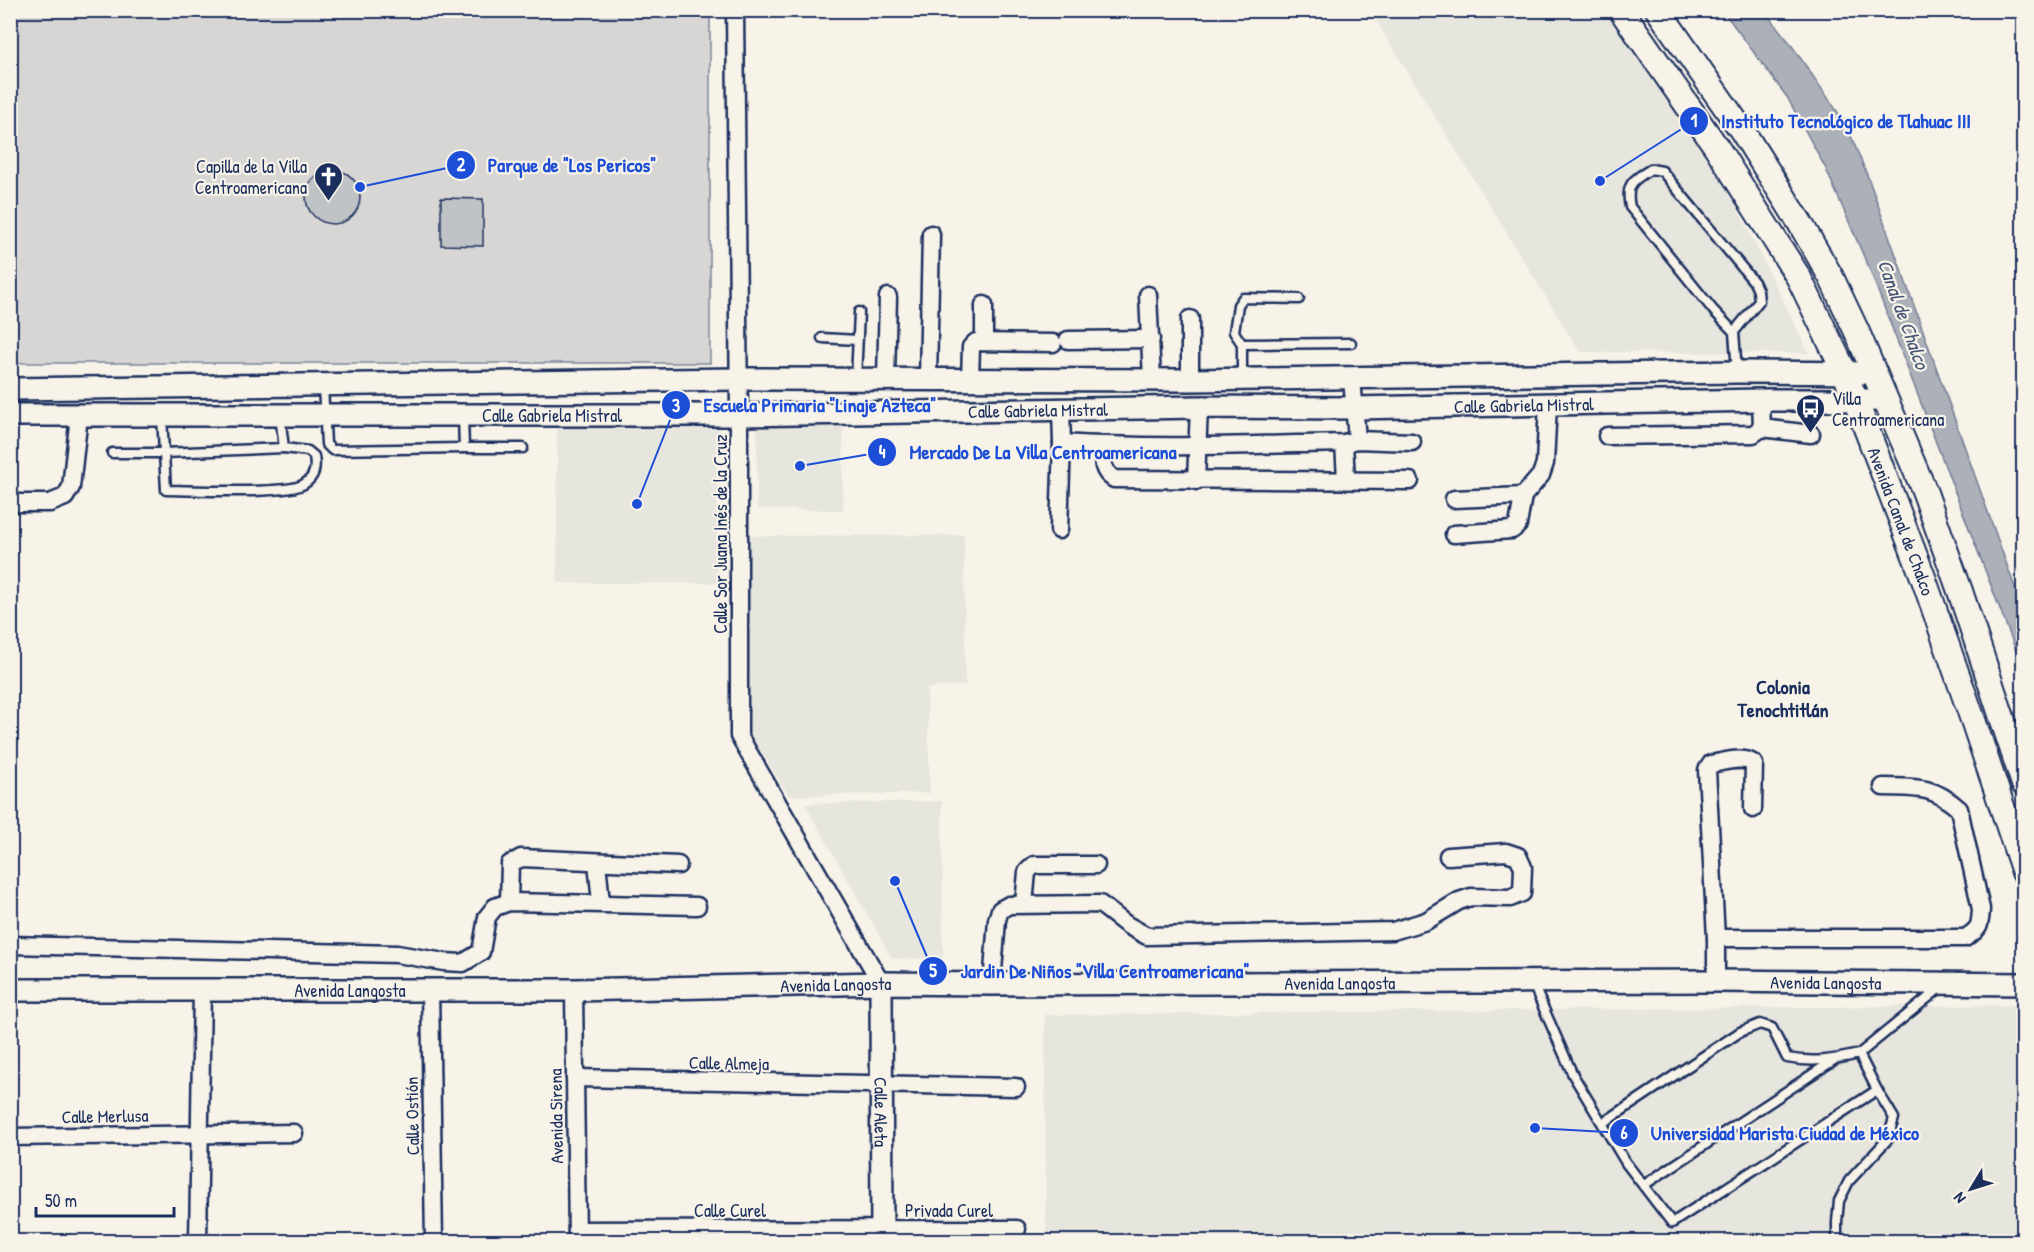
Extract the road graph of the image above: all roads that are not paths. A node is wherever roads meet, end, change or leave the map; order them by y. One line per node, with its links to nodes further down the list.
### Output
1 (735, 10): 23 (street, Calle Sor Juana Inés de la Cruz)
2 (1621, 10): 20 (main road, Avenida Canal de Chalco)
3 (1658, 10): 19 (main road, Avenida Canal de Chalco)
4 (931, 234): 26 (street)
5 (1148, 295): 13 (street)
6 (888, 297): 25 (street)
7 (1299, 299): 17 (lane)
8 (984, 305): 15 (street)
9 (859, 312): 14 (lane)
10 (1190, 319): 29 (street)
11 (1734, 332): 11 (lane); 18 (lane)
12 (822, 338): 14 (lane)
13 (1152, 339): 15 (street); 28 (street)
14 (857, 340): 24 (lane)
15 (984, 342): 27 (street)
16 (1351, 344): 17 (lane)
17 (1242, 345): 21 (lane)
18 (1737, 372): 20 (street, Calle Gabriela Mistral); 22 (street, Calle Gabriela Mistral)
19 (1876, 373): 20 (street, Calle Gabriela Mistral); 33 (main road, Avenida Canal de Chalco)
20 (1845, 374): 34 (main road, Avenida Canal de Chalco)
21 (1242, 378): 22 (street, Calle Gabriela Mistral); 29 (street, Calle Gabriela Mistral)
22 (1352, 378): 37 (street)
23 (738, 379): 24 (street, Calle Gabriela Mistral); 30 (street, Calle Gabriela Mistral); 44 (street, Calle Sor Juana Inés de la Cruz)
24 (856, 379): 25 (street, Calle Gabriela Mistral)
25 (886, 379): 26 (street, Calle Gabriela Mistral)
26 (928, 379): 27 (street, Calle Gabriela Mistral)
27 (970, 379): 28 (street, Calle Gabriela Mistral)
28 (1152, 380): 29 (street, Calle Gabriela Mistral)
29 (1190, 380)
30 (323, 385): 31 (street, Calle Gabriela Mistral); 42 (lane)
31 (10, 389)
32 (1761, 400): 34 (street, Calle Gabriela Mistral); 35 (street, Calle Gabriela Mistral); 46 (street)
33 (1886, 400): 34 (street, Calle Gabriela Mistral); 67 (main road, Avenida Canal de Chalco)
34 (1857, 401): 74 (main road, Avenida Canal de Chalco)
35 (1548, 405): 37 (street, Calle Gabriela Mistral); 62 (street)
36 (1199, 407): 37 (street, Calle Gabriela Mistral); 38 (street, Calle Gabriela Mistral); 53 (street)
37 (1353, 408): 49 (street)
38 (1061, 410): 44 (street, Calle Gabriela Mistral); 51 (street)
39 (10, 415): 45 (street, Calle Gabriela Mistral)
40 (162, 415): 41 (street, Calle Gabriela Mistral); 45 (street, Calle Gabriela Mistral); 58 (lane)
41 (280, 415): 42 (street, Calle Gabriela Mistral); 54 (lane)
42 (324, 415): 43 (street, Calle Gabriela Mistral); 55 (lane)
43 (464, 415): 44 (street, Calle Gabriela Mistral); 55 (lane)
44 (739, 415): 83 (street, Calle Sor Juana Inés de la Cruz)
45 (79, 416): 64 (street)
46 (1762, 428): 47 (street); 48 (street)
47 (1811, 434)
48 (1607, 436)
49 (1350, 442): 50 (street); 53 (street); 59 (street)
50 (1412, 442)
51 (1062, 443): 52 (street); 65 (street)
52 (1103, 446): 53 (street); 60 (street)
53 (1198, 446): 60 (street)
54 (284, 448): 58 (lane); 58 (lane)
55 (464, 448): 56 (lane)
56 (523, 448)
57 (112, 453): 58 (lane)
58 (164, 453)
59 (1346, 479): 60 (street); 61 (street)
60 (1196, 481)
61 (1410, 481)
62 (1523, 496): 63 (street); 66 (street)
63 (1454, 499)
64 (10, 503)
65 (1059, 530)
66 (1454, 534)
67 (2024, 784)
68 (1883, 787): 79 (street)
69 (1754, 809): 79 (street)
70 (1448, 856): 77 (street)
71 (597, 862): 72 (street); 75 (street); 76 (street)
72 (678, 865)
73 (1096, 865): 77 (street)
74 (2024, 872)
75 (509, 902): 76 (street); 80 (street)
76 (601, 903): 78 (street)
77 (1024, 904): 85 (street)
78 (697, 906)
79 (1716, 938): 81 (street)
80 (10, 945)
81 (1716, 981): 82 (street, Avenida Langosta); 84 (street, Avenida Langosta)
82 (1532, 982): 85 (street, Avenida Langosta); 97 (lane)
83 (881, 983): 85 (street, Avenida Langosta); 90 (street, Avenida Langosta); 94 (street, Calle Aleta)
84 (1947, 983): 86 (street, Avenida Langosta); 91 (lane)
85 (992, 984)
86 (2024, 984)
87 (202, 989): 88 (street, Avenida Langosta); 89 (street, Avenida Langosta); 99 (street)
88 (430, 989): 90 (street, Avenida Langosta); 106 (street, Calle Ostión)
89 (10, 990)
90 (574, 990): 93 (street, Avenida Sirena)
91 (1858, 1054): 92 (lane); 96 (lane)
92 (1834, 1060): 97 (lane); 101 (lane)
93 (574, 1078): 94 (street, Calle Almeja); 103 (street, Avenida Sirena)
94 (882, 1086): 95 (street, Calle Almeja); 104 (street, Calle Aleta)
95 (1016, 1087)
96 (1876, 1090): 101 (lane); 107 (lane)
97 (1603, 1123): 101 (lane)
98 (294, 1133): 99 (street, Calle Merlusa)
99 (200, 1134): 100 (street, Calle Merlusa); 105 (street)
100 (10, 1137)
101 (1644, 1185)
102 (1017, 1229): 104 (street, Privada Curel)
103 (577, 1236): 104 (street, Calle Curel)
104 (882, 1236)
105 (198, 1242)
106 (434, 1242)
107 (1837, 1242)

